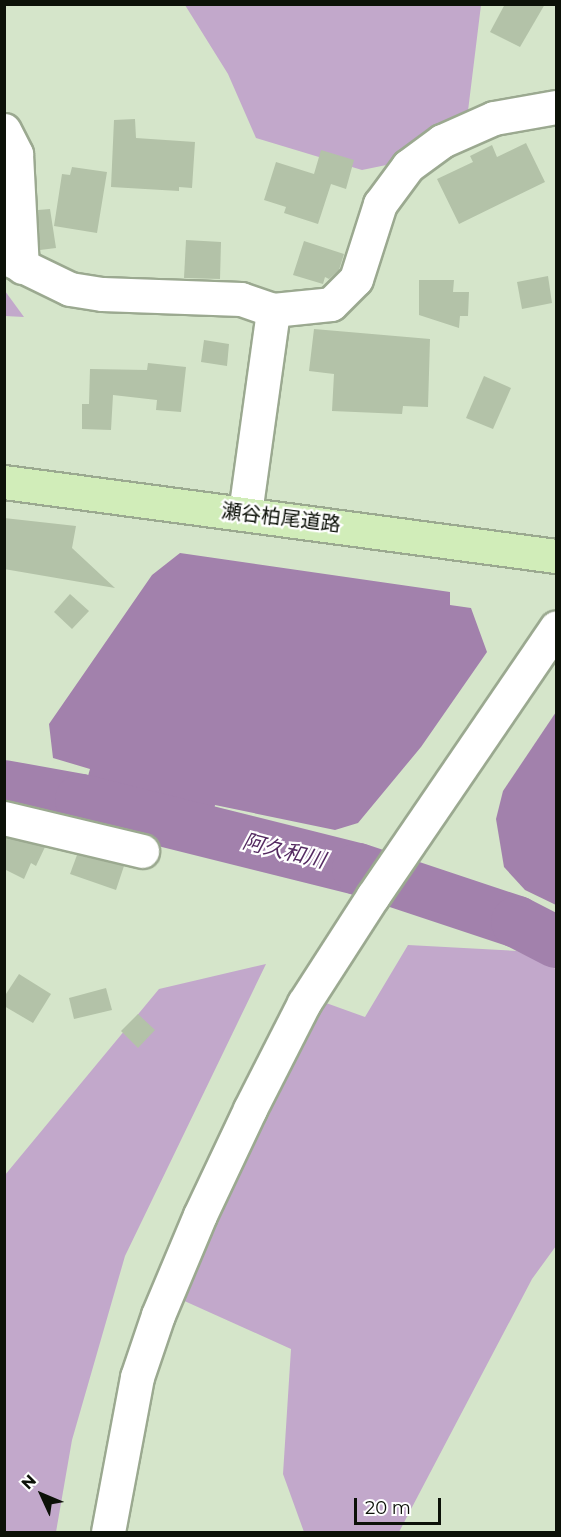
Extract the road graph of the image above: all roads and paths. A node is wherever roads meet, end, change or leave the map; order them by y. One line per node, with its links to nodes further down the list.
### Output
1 (556, 107): 4 (street)
2 (4, 130): 3 (street)
3 (13, 262): 4 (street)
4 (273, 310): 6 (street)
5 (4, 482): 6 (main road, 瀬谷柏尾道路)
6 (245, 513): 7 (main road, 瀬谷柏尾道路)
7 (556, 556)
8 (556, 627): 11 (street)
9 (4, 818): 10 (street)
10 (142, 851)
11 (108, 1533)

